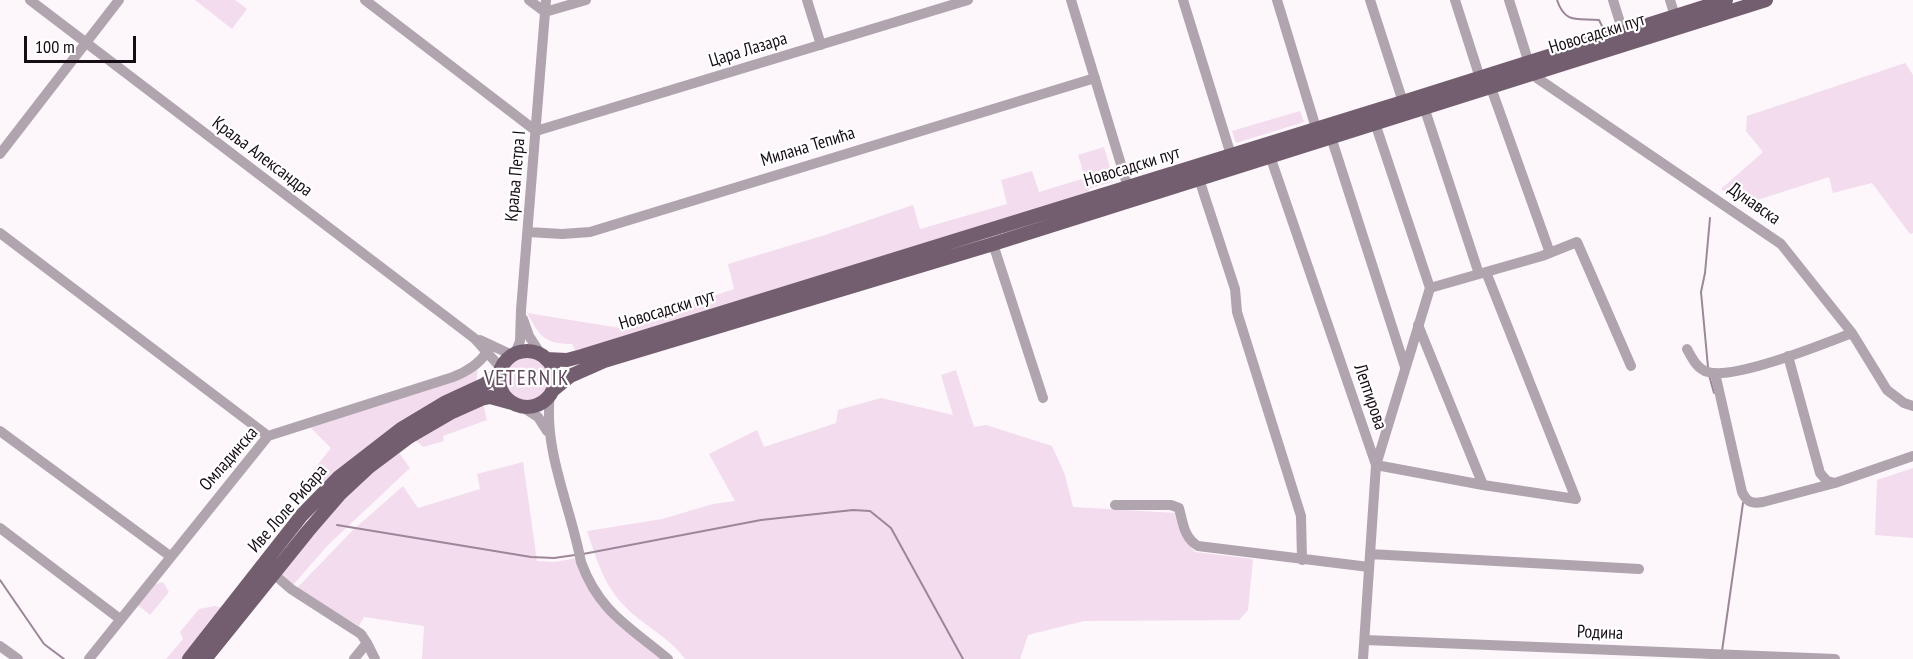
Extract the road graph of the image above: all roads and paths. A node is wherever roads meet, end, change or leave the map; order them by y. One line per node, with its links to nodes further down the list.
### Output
1 (30, 0): 22 (street, Краља Александра)
2 (118, 0): 22 (street)
3 (365, 0): 31 (street)
4 (529, 0): 19 (street)
5 (546, 0): 19 (street, Краља Петра I)
6 (586, 0): 19 (street)
7 (807, 0): 23 (street)
8 (969, 0): 23 (street, Цара Лазара)
9 (1071, 0): 25 (street)
10 (1183, 0): 34 (street)
11 (1277, 0): 30 (street)
12 (1370, 0): 27 (street)
13 (1455, 0): 26 (street)
14 (1509, 0): 24 (street)
15 (1612, 0): 21 (street)
16 (1670, 0): 20 (street)
17 (1726, 0): 20 (main road, Новосадски пут)
18 (1766, 0): 24 (main road, Новосадски пут)
19 (545, 12): 31 (street, Краља Петра I)
20 (1675, 16): 21 (main road, Новосадски пут)
21 (1623, 32): 24 (main road, Новосадски пут)
22 (86, 43): 33 (street); 47 (street, Краља Александра)
23 (821, 45): 31 (street, Цара Лазара)
24 (1530, 67): 26 (main road, Новосадски пут); 46 (street, Дунавска)
25 (1095, 78): 37 (street); 38 (street, Милана Тепића)
26 (1485, 82): 27 (main road, Новосадски пут); 28 (main road, Новосадски пут); 41 (street)
27 (1402, 102): 30 (main road, Новосадски пут)
28 (1424, 107): 29 (main road, Новосадски пут); 42 (street)
29 (1375, 123): 32 (main road, Новосадски пут); 43 (street)
30 (1316, 128): 34 (main road, Новосадски пут)
31 (536, 131): 38 (street, Краља Петра I)
32 (1331, 137): 35 (main road, Новосадски пут); 54 (street)
33 (0, 154)
34 (1231, 154): 37 (main road, Новосадски пут)
35 (1270, 156): 36 (main road, Новосадски пут); 65 (street, Лептирова)
36 (1199, 179): 37 (main road, Новосадски пут); 72 (street)
37 (1130, 193): 40 (main road, Новосадски пут); 52 (main road, Новосадски пут)
38 (528, 232): 44 (street, Краља Петра I)
39 (0, 233): 62 (street)
40 (993, 244): 57 (main road, Новосадски пут); 58 (street)
41 (1550, 253): 42 (street); 53 (street)
42 (1482, 273): 43 (street); 67 (street)
43 (1430, 288): 45 (street)
44 (521, 310): 50 (street, Краља Петра I); 52 (street)
45 (1418, 326): 54 (street); 67 (street)
46 (1852, 333): 51 (street); 60 (street, Дунавска)
47 (474, 338): 49 (street); 50 (street)
48 (1687, 349): 56 (street)
49 (487, 352): 55 (street); 62 (street, Омладинска)
50 (513, 355): 52 (main road); 55 (main road)
51 (1788, 356): 56 (street); 66 (street)
52 (544, 357): 57 (main road)
53 (1631, 366)
54 (1405, 367): 65 (street)
55 (500, 370): 59 (main road); 74 (main road, Иве Лоле Рибара)
56 (1715, 373): 66 (street)
57 (551, 392): 59 (main road); 63 (street)
58 (1043, 398)
59 (516, 404): 63 (street); 74 (main road, Иве Лоле Рибара)
60 (1913, 406)
61 (0, 431): 71 (street)
62 (268, 436): 71 (street, Омладинска)
63 (551, 439): 86 (street)
64 (1913, 456): 66 (street)
65 (1376, 465): 67 (street); 70 (street, Лептирова)
66 (1835, 483)
67 (1483, 485)
68 (1115, 505): 72 (street)
69 (0, 528): 76 (street)
70 (1370, 554): 73 (street, Лептирова); 75 (street)
71 (170, 556): 76 (street, Омладинска)
72 (1302, 560): 73 (street)
73 (1369, 567): 77 (street, Лептирова)
74 (268, 569): 78 (street); 82 (main road, Иве Лоле Рибара); 83 (main road, Иве Лоле Рибара)
75 (1639, 569)
76 (120, 619): 81 (street, Омладинска)
77 (1365, 640): 87 (street, Лептирова); 88 (street, Родина)
78 (367, 643): 84 (street); 85 (street)
79 (0, 646): 80 (street)
80 (18, 659)
81 (89, 659)
82 (189, 659)
83 (205, 659)
84 (354, 659)
85 (375, 659)
86 (668, 659)
87 (1363, 659)
88 (1835, 659)

